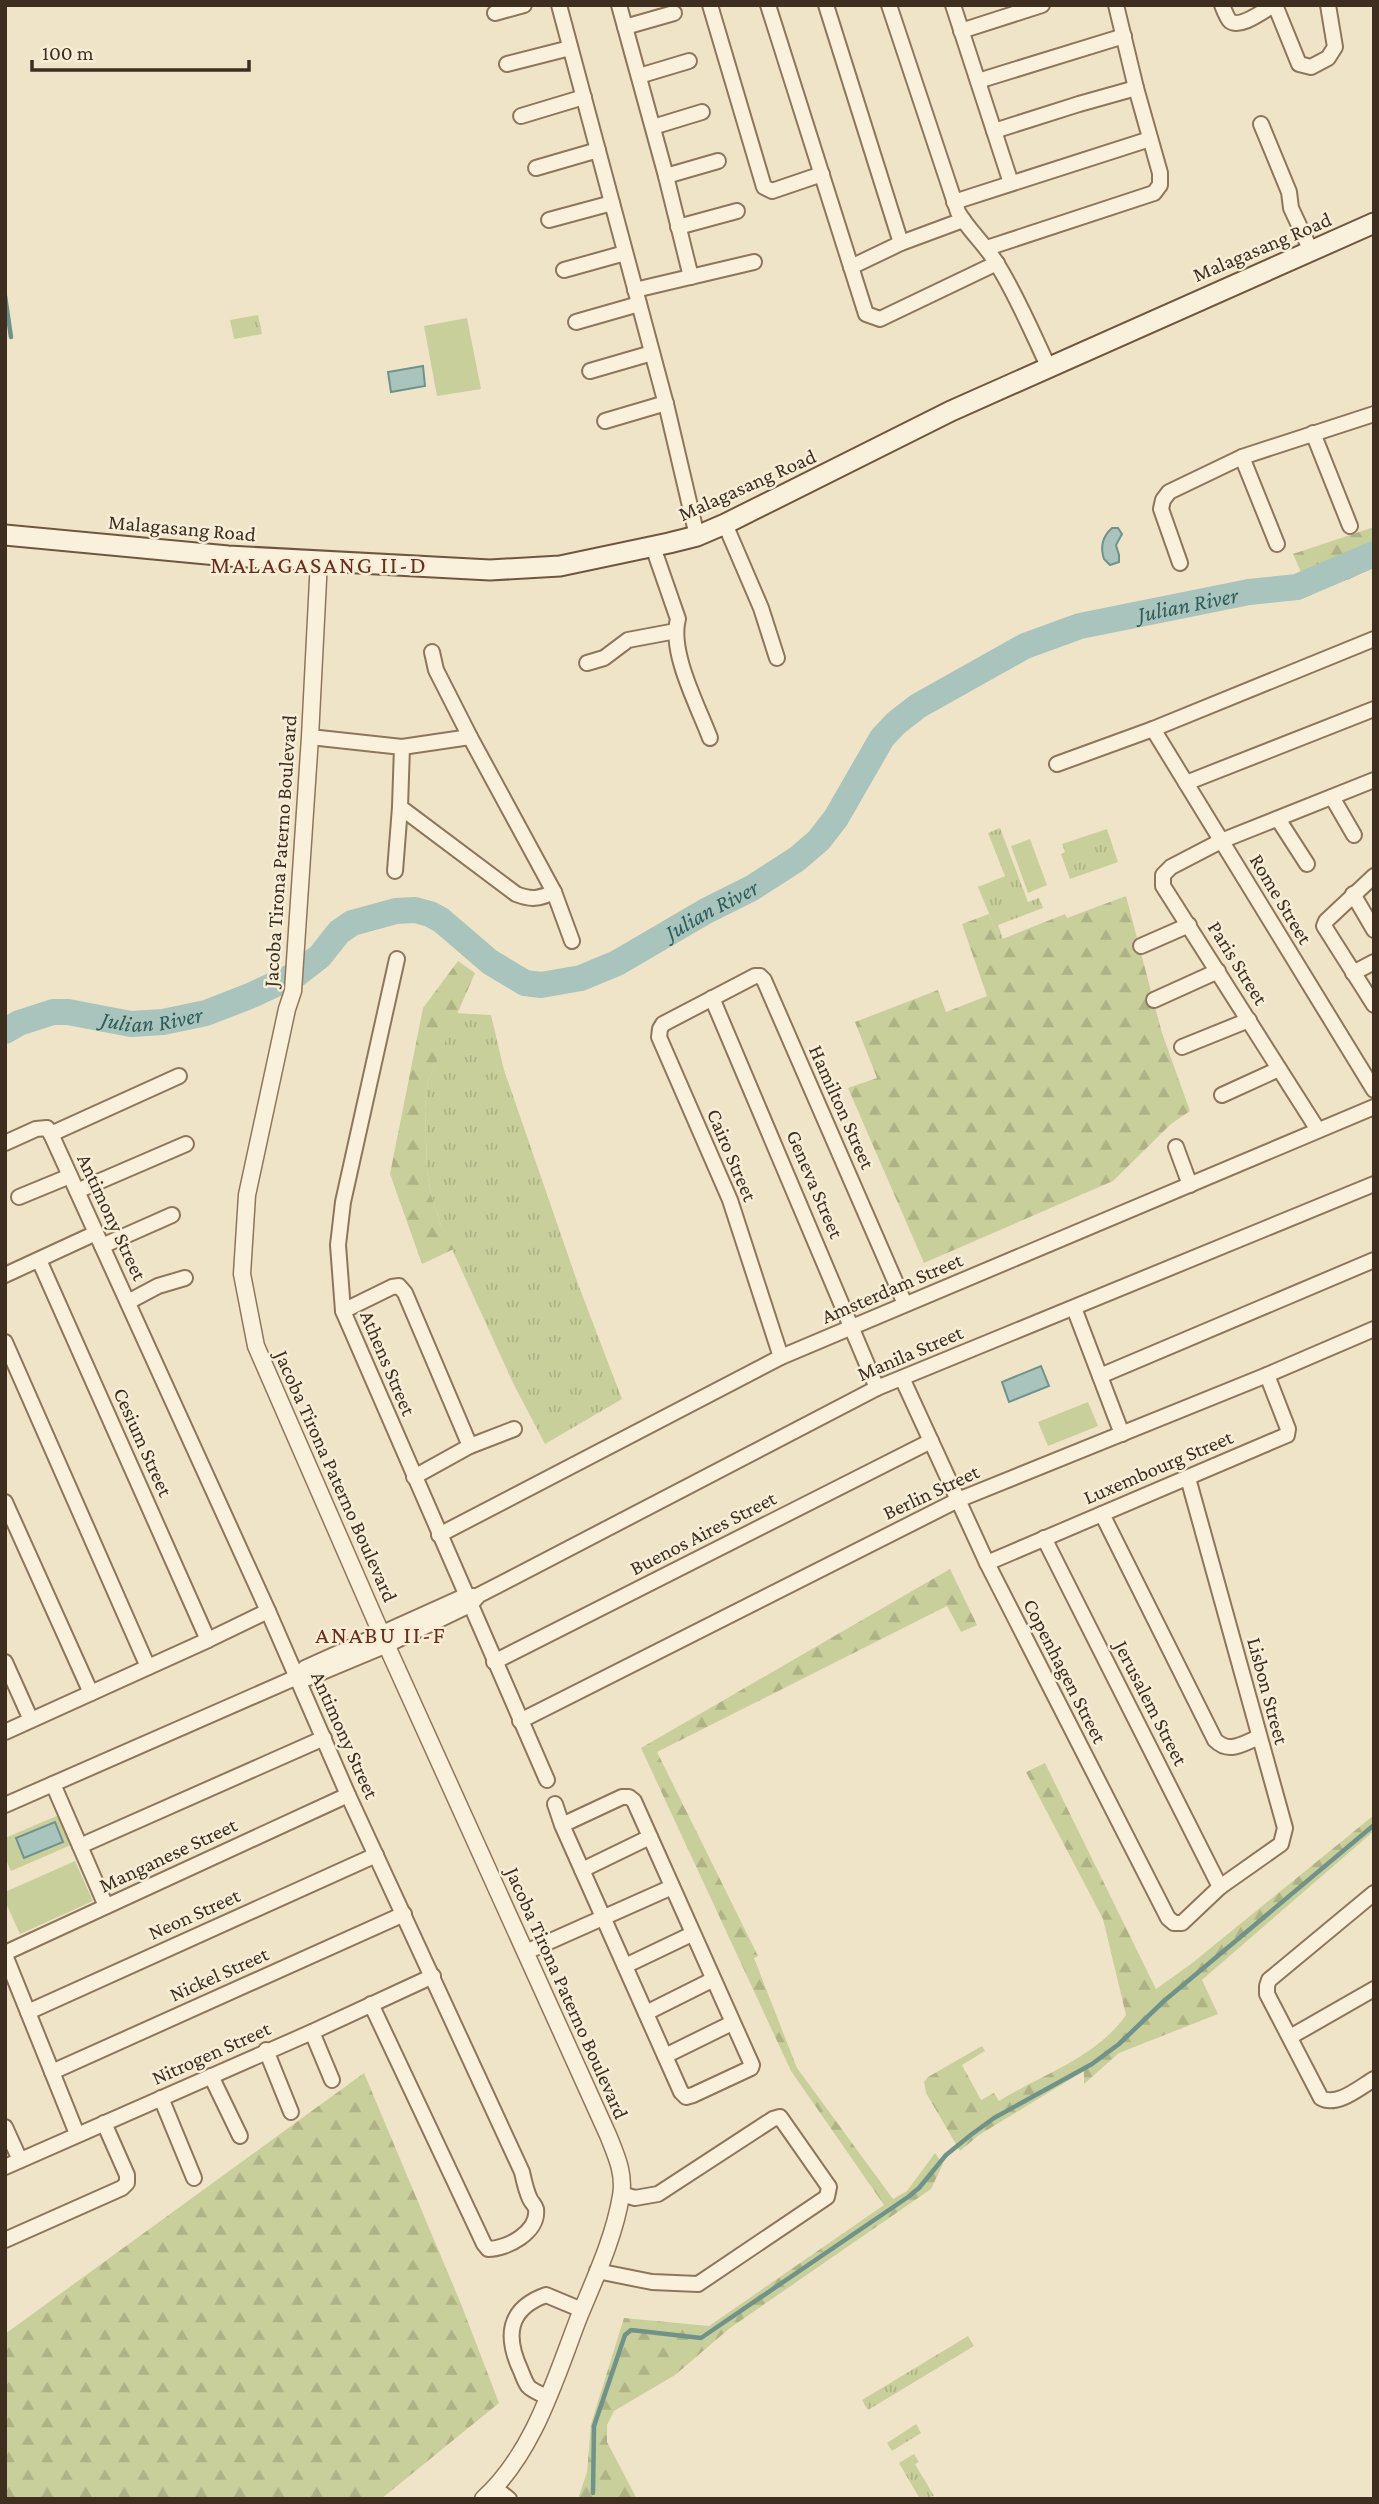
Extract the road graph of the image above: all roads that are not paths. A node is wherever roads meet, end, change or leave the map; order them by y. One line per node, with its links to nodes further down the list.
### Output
1 (524, 5): 14 (street)
2 (559, 5): 19 (street)
3 (619, 5): 16 (street)
4 (710, 5): 35 (street)
5 (768, 5): 35 (street)
6 (826, 5): 45 (street)
7 (889, 5): 38 (street)
8 (953, 5): 17 (street)
9 (1042, 5): 17 (street)
10 (1116, 5): 18 (street)
11 (1222, 5): 12 (street)
12 (1274, 5): 13 (street)
13 (1328, 5)
14 (495, 13)
15 (674, 13): 16 (street)
16 (625, 27): 22 (street)
17 (961, 31): 23 (street)
18 (1124, 36): 23 (street); 24 (street)
19 (570, 48): 21 (street); 25 (street)
20 (689, 61): 22 (street)
21 (507, 64)
22 (639, 76): 29 (street)
23 (978, 81): 30 (street)
24 (1136, 88): 30 (street); 31 (street)
25 (583, 97): 27 (street); 32 (street)
26 (702, 112): 29 (street)
27 (522, 116)
28 (1261, 124): 47 (street)
29 (653, 127): 36 (street)
30 (994, 131): 37 (street)
31 (1150, 139): 37 (street); 46 (street)
32 (598, 150): 34 (street); 39 (street)
33 (718, 161): 36 (street)
34 (537, 168)
35 (822, 174): 51 (street)
36 (667, 176): 44 (street)
37 (1011, 183): 38 (street)
38 (954, 202): 42 (street)
39 (612, 203): 41 (street); 48 (street)
40 (737, 211): 44 (street)
41 (549, 220)
42 (962, 220): 45 (street); 46 (street)
43 (1374, 223): 47 (main road, Malagasang Road)
44 (678, 227): 53 (street)
45 (901, 243): 51 (street)
46 (987, 248): 50 (street)
47 (1311, 251): 57 (main road, Malagasang Road)
48 (625, 253): 52 (street); 54 (street)
49 (754, 262): 53 (street)
50 (997, 263): 51 (street); 57 (street)
51 (851, 267)
52 (564, 270)
53 (691, 278): 54 (street)
54 (637, 297): 55 (street); 56 (street)
55 (576, 322)
56 (652, 353): 58 (street); 59 (street)
57 (1048, 366): 64 (main road, Malagasang Road)
58 (590, 371)
59 (666, 403): 61 (street); 67 (street)
60 (1374, 414): 62 (street)
61 (605, 421)
62 (1313, 433): 63 (street); 65 (street)
63 (1242, 457): 68 (street); 71 (street)
64 (725, 524): 67 (main road, Malagasang Road); 75 (street)
65 (1350, 526)
66 (5, 535): 70 (main road, Malagasang Road)
67 (697, 536): 69 (main road, Malagasang Road)
68 (1277, 544)
69 (653, 547): 70 (main road, Malagasang Road); 72 (street)
70 (319, 560): 79 (street, Jacoba Tirona Paterno Boulevard)
71 (1180, 563)
72 (676, 631): 76 (street); 81 (street)
73 (1374, 639): 78 (street)
74 (432, 652): 80 (street)
75 (777, 658)
76 (587, 663)
77 (1374, 709): 85 (street)
78 (1153, 729): 83 (street); 85 (street, Rome Street)
79 (310, 737): 82 (street); 156 (street, Jacoba Tirona Paterno Boulevard)
80 (470, 737): 82 (street); 94 (street)
81 (710, 738)
82 (402, 747): 87 (street)
83 (1057, 764)
84 (1374, 780): 86 (street)
85 (1186, 783): 90 (street, Rome Street)
86 (1332, 797): 88 (street); 89 (street)
87 (400, 807): 92 (street); 94 (street)
88 (1278, 819): 90 (street); 91 (street)
89 (1354, 835)
90 (1222, 841): 96 (street, Paris Street); 111 (street, Rome Street)
91 (1307, 864)
92 (395, 871)
93 (1374, 876): 95 (street)
94 (554, 892): 98 (street)
95 (1353, 894): 97 (street); 103 (street)
96 (1189, 925): 99 (street); 102 (street, Paris Street)
97 (1374, 930)
98 (572, 941)
99 (1141, 946)
100 (397, 959): 133 (street, Athens Street)
101 (1374, 962): 103 (street)
102 (1218, 971): 105 (street); 107 (street, Paris Street)
103 (1353, 973): 106 (street)
104 (712, 998): 131 (street, Hamilton Street); 134 (street, Geneva Street); 137 (street, Cairo Street)
105 (1154, 1000)
106 (1374, 1005)
107 (1249, 1020): 108 (street); 109 (street, Paris Street)
108 (1182, 1047)
109 (1279, 1069): 112 (street); 114 (street, Paris Street)
110 (178, 1076): 115 (street)
111 (1374, 1090)
112 (1222, 1095)
113 (1374, 1107): 114 (street, Amsterdam Street)
114 (1318, 1130): 121 (street, Amsterdam Street)
115 (51, 1134): 116 (street); 119 (street, Antimony Street)
116 (5, 1143)
117 (187, 1144): 122 (street)
118 (1176, 1147): 121 (street)
119 (70, 1176): 122 (street, Antimony Street); 123 (street)
120 (1374, 1184): 132 (street, Manila Street)
121 (1191, 1185): 131 (street, Amsterdam Street)
122 (77, 1191): 125 (street, Antimony Street)
123 (19, 1198)
124 (172, 1214): 125 (street)
125 (99, 1239): 127 (street); 130 (street, Antimony Street)
126 (1374, 1260): 139 (street)
127 (39, 1261): 128 (street); 157 (street, Cesium Street)
128 (5, 1275)
129 (185, 1278): 130 (street)
130 (128, 1302): 155 (street, Antimony Street)
131 (905, 1304): 134 (street, Amsterdam Street)
132 (1074, 1308): 139 (street); 140 (street, Manila Street)
133 (343, 1311): 145 (street); 146 (street, Athens Street)
134 (853, 1327): 137 (street, Amsterdam Street); 141 (street, Geneva Street)
135 (1374, 1329): 138 (street, Berlin Street)
136 (5, 1342): 160 (street)
137 (781, 1357): 151 (street, Amsterdam Street)
138 (1267, 1375): 143 (street, Berlin Street); 147 (street, Luxembourg Street)
139 (1100, 1376): 143 (street)
140 (902, 1378): 141 (street, Manila Street); 144 (street, Copenhagen Street)
141 (877, 1388): 154 (street, Manila Street)
142 (514, 1429): 145 (street)
143 (1122, 1434): 148 (street, Berlin Street)
144 (931, 1441): 148 (street, Copenhagen Street); 159 (street, Buenos Aires Street)
145 (470, 1446): 146 (street)
146 (414, 1477): 151 (street, Athens Street)
147 (1188, 1478): 150 (street, Luxembourg Street); 166 (street, Lisbon Street)
148 (958, 1500): 153 (street, Copenhagen Street); 164 (street, Berlin Street)
149 (5, 1502): 162 (street)
150 (1102, 1514): 152 (street, Luxembourg Street); 166 (street)
151 (439, 1535): 154 (street, Athens Street)
152 (1044, 1538): 153 (street, Luxembourg Street); 179 (street, Jerusalem Street)
153 (987, 1563): 179 (street, Copenhagen Street)
154 (471, 1599): 156 (street, Manila Street); 159 (street, Athens Street)
155 (268, 1611): 157 (street); 161 (street, Antimony Street)
156 (384, 1639): 161 (street, Manila Street); 185 (street, Jacoba Tirona Paterno Boulevard)
157 (208, 1640): 160 (street)
158 (5, 1662): 163 (street)
159 (494, 1662): 164 (street, Athens Street)
160 (148, 1667): 162 (street)
161 (297, 1678): 167 (street, Antimony Street); 169 (street, Manila Street)
162 (90, 1693): 163 (street)
163 (31, 1720): 165 (street)
164 (520, 1721): 168 (street, Athens Street)
165 (5, 1732)
166 (1259, 1737): 179 (street, Lisbon Street)
167 (324, 1738): 170 (street, Antimony Street); 175 (street)
168 (547, 1780)
169 (53, 1784): 172 (street, Manila Street); 175 (street)
170 (348, 1795): 176 (street, Antimony Street); 181 (street, Manganese Street)
171 (555, 1804): 173 (street)
172 (5, 1805)
173 (562, 1825): 174 (street); 177 (street)
174 (650, 1837): 177 (street); 178 (street)
175 (80, 1846): 181 (street)
176 (376, 1855): 182 (street, Antimony Street); 192 (street, Neon Street)
177 (582, 1870): 183 (street)
178 (672, 1887): 183 (street); 184 (street)
179 (1220, 1887)
180 (1374, 1893): 196 (street)
181 (106, 1906): 186 (street, Manganese Street)
182 (404, 1914): 188 (street, Antimony Street); 199 (street, Nickel Street)
183 (603, 1918): 185 (street); 187 (street)
184 (692, 1934): 187 (street); 189 (street)
185 (526, 1952): 212 (street, Jacoba Tirona Paterno Boulevard)
186 (5, 1954): 192 (street)
187 (625, 1966): 193 (street)
188 (433, 1976): 191 (street, Nitrogen Street); 191 (street, Antimony Street)
189 (712, 1980): 193 (street); 194 (street)
190 (1374, 1989): 196 (street)
191 (371, 2004): 195 (street, Nitrogen Street)
192 (28, 2012): 199 (street)
193 (646, 2013): 198 (street)
194 (732, 2023): 198 (street); 198 (street)
195 (312, 2032): 197 (street, Nitrogen Street); 202 (street)
196 (1290, 2037): 201 (street)
197 (266, 2050): 200 (street, Nitrogen Street); 204 (street)
198 (665, 2056)
199 (52, 2072): 207 (street)
200 (211, 2076): 203 (street, Nitrogen Street); 208 (street)
201 (1374, 2079)
202 (332, 2080)
203 (161, 2098): 205 (street, Nitrogen Street); 211 (street)
204 (291, 2112)
205 (104, 2123): 207 (street, Nitrogen Street); 213 (street)
206 (5, 2127): 209 (street)
207 (77, 2134): 209 (street, Nitrogen Street)
208 (240, 2136)
209 (20, 2160): 210 (street, Nitrogen Street)
210 (5, 2166)
211 (194, 2178)
212 (621, 2194): 214 (street, Jacoba Tirona Paterno Boulevard); 214 (street)
213 (5, 2240)
214 (597, 2271): 215 (street, Jacoba Tirona Paterno Boulevard)
215 (582, 2310): 216 (street, Jacoba Tirona Paterno Boulevard); 216 (street)
216 (547, 2397): 217 (street, Jacoba Tirona Paterno Boulevard)
217 (489, 2493): 218 (street)
218 (509, 2499)

